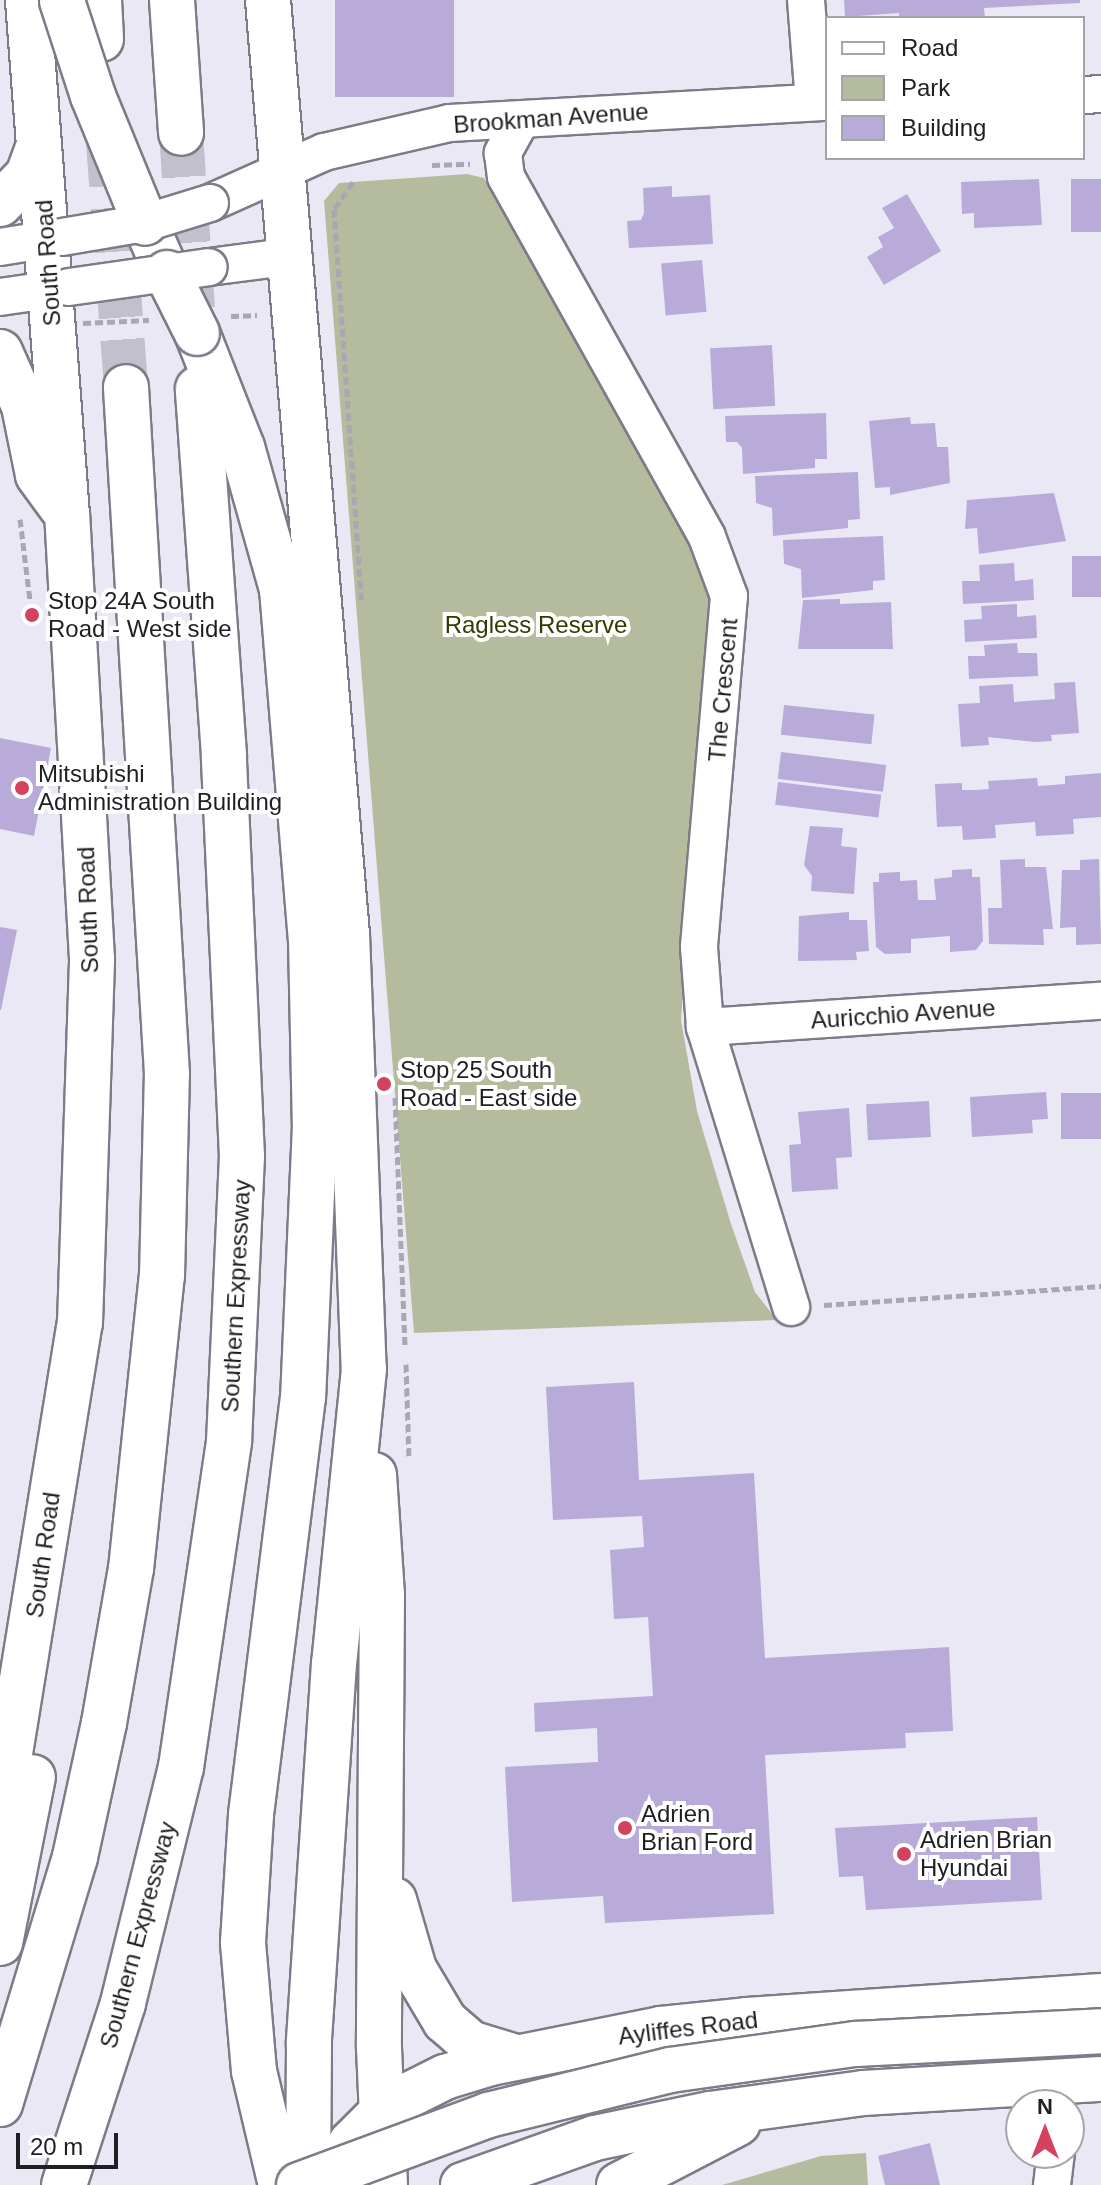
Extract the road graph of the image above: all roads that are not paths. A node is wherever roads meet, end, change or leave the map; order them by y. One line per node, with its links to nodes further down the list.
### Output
1 (28, 0): 9 (main road, South Road)
2 (62, 0): 12 (main road, bridge)
3 (172, 0): 8 (main road)
4 (268, 0): 10 (main road)
5 (806, 0): 6 (street)
6 (820, 102): 7 (street, Brookman Avenue)
7 (521, 120): 10 (street, Brookman Avenue); 24 (street, The Crescent)
8 (181, 133)
9 (39, 145): 11 (main road); 13 (main road, South Road)
10 (282, 171): 12 (street, Brookman Avenue, bridge); 15 (main road)
11 (0, 204)
12 (145, 223): 13 (street, Brookman Avenue, bridge); 16 (main road)
13 (54, 238): 14 (street, Brookman Avenue); 18 (main road, South Road)
14 (0, 247)
15 (292, 256): 16 (street); 27 (main road)
16 (188, 270): 18 (street, bridge); 39 (main road, bridge)
17 (0, 297): 18 (street)
18 (65, 300): 22 (main road, South Road)
19 (0, 352): 22 (main road)
20 (126, 387): 35 (main road)
21 (198, 389): 38 (main road, Southern Expressway)
22 (67, 515): 26 (main road, South Road)
23 (1101, 1001): 24 (street, Auricchio Avenue)
24 (705, 1027): 25 (street, The Crescent)
25 (791, 1307)
26 (80, 1323): 28 (main road, South Road); 30 (main road)
27 (364, 1369): 29 (main road); 41 (main road)
28 (0, 1815)
29 (380, 1843): 33 (main road); 37 (main road)
30 (0, 1943)
31 (1101, 1996): 33 (main road, Ayliffes Road)
32 (1101, 2031): 40 (main road, bridge)
33 (516, 2057): 37 (main road, Ayliffes Road)
34 (1077, 2088): 36 (main road)
35 (0, 2104)
36 (776, 2104): 44 (main road); 45 (main road)
37 (380, 2113): 42 (main road, Ayliffes Road); 43 (main road)
38 (64, 2185)
39 (281, 2185)
40 (299, 2185)
41 (308, 2185)
42 (326, 2185)
43 (385, 2185)
44 (463, 2185)
45 (619, 2185)

